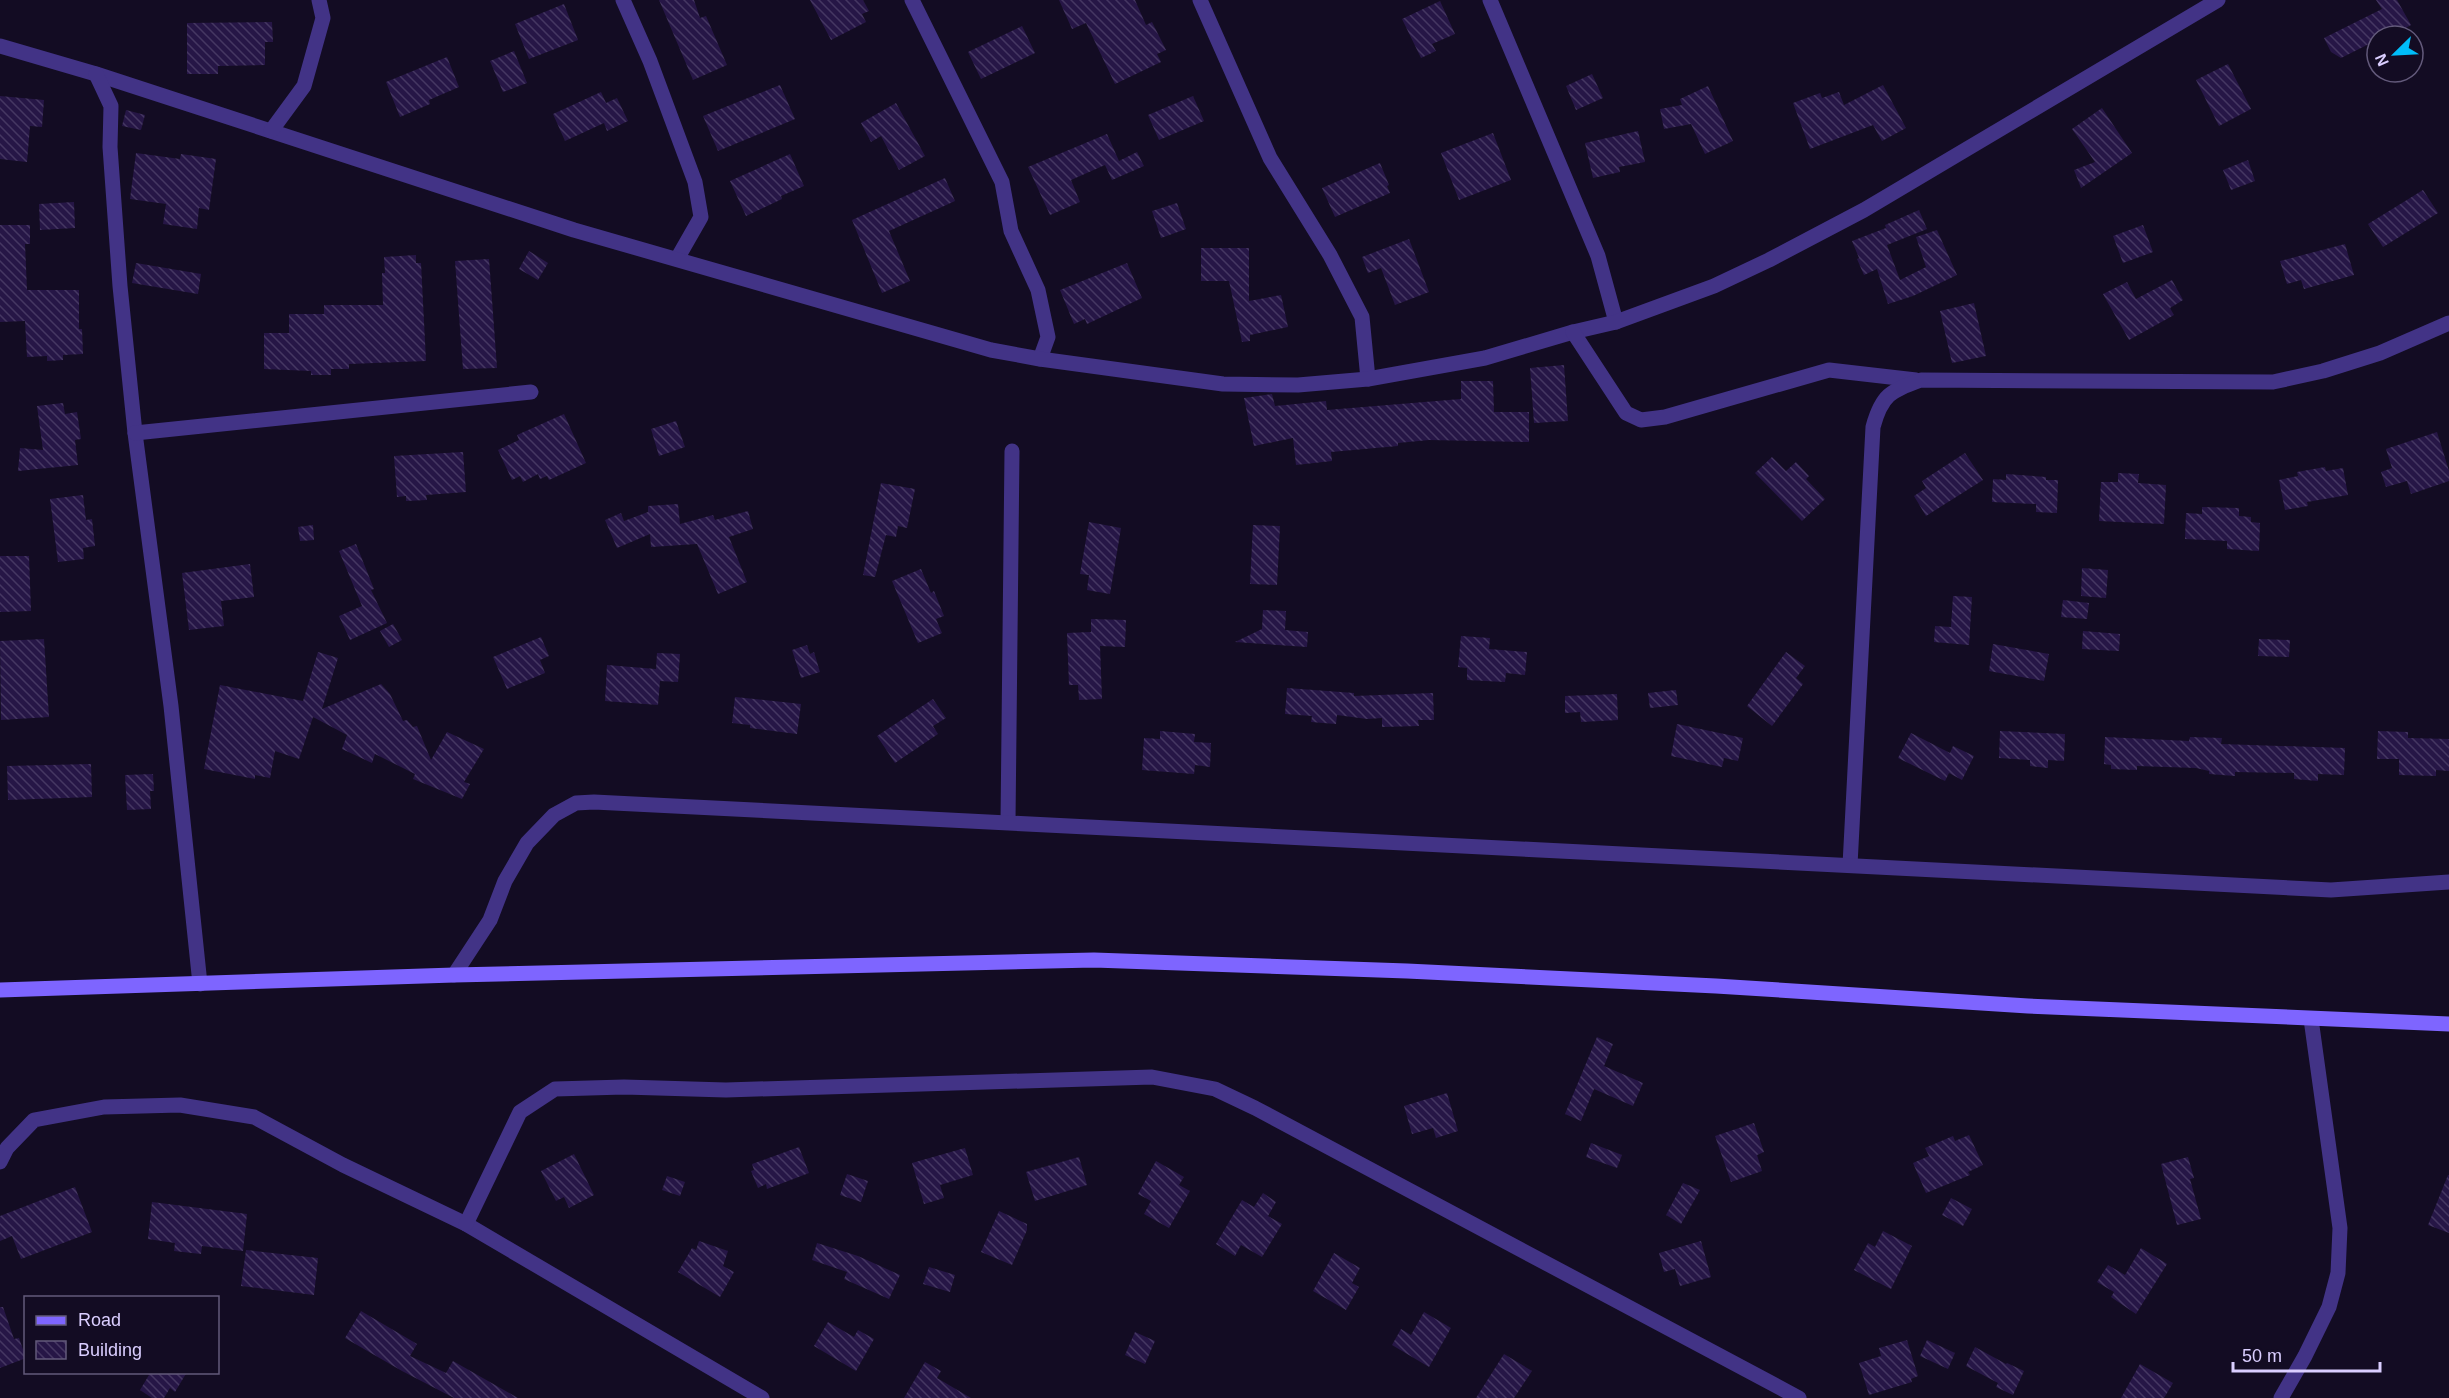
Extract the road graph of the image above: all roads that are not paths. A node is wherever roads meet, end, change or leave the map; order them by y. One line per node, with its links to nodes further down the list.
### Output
1 (319, 0): 9 (street)
2 (623, 0): 10 (street)
3 (912, 0): 14 (street)
4 (1200, 0): 15 (street)
5 (1490, 0): 11 (street)
6 (2218, 0): 11 (street)
7 (0, 45): 8 (street)
8 (96, 74): 9 (street); 18 (street)
9 (271, 131): 10 (street)
10 (677, 259): 14 (street)
11 (1616, 322): 13 (street)
12 (2449, 322): 16 (street)
13 (1573, 332): 15 (street); 16 (street)
14 (1040, 359): 15 (street)
15 (1368, 379)
16 (1921, 380): 21 (street)
17 (531, 392): 18 (street)
18 (135, 433): 24 (street)
19 (1012, 451): 20 (street)
20 (1008, 822): 21 (street); 23 (street)
21 (1850, 865): 22 (street)
22 (2449, 882)
23 (454, 975): 24 (main road); 26 (main road)
24 (200, 984): 25 (main road)
25 (0, 990)
26 (2311, 1019): 27 (main road); 32 (street)
27 (2449, 1024)
28 (0, 1162): 29 (street)
29 (466, 1224): 30 (street); 31 (street)
30 (762, 1398)
31 (1799, 1398)
32 (2281, 1398)

